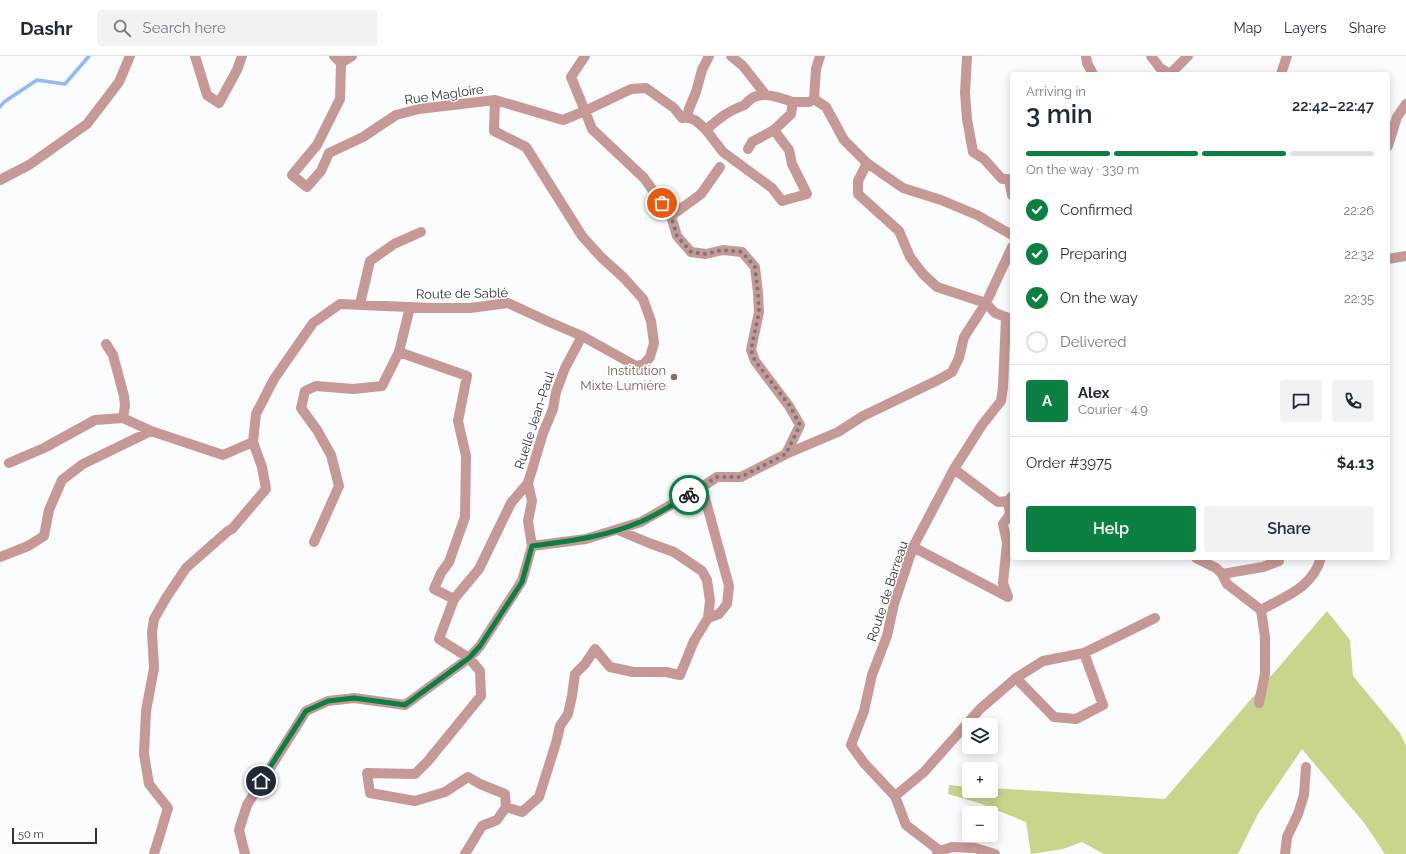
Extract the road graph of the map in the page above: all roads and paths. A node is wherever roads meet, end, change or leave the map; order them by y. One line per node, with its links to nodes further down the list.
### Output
1 (130, 56): 32 (street)
2 (195, 56): 3 (street)
3 (242, 56)
4 (352, 56): 14 (street)
5 (585, 56): 24 (street)
6 (709, 56): 25 (street)
7 (731, 56): 19 (street)
8 (820, 56): 20 (street)
9 (967, 56): 33 (street)
10 (1086, 56): 15 (street)
11 (1152, 56): 16 (street)
12 (1188, 56): 17 (street)
13 (1286, 56): 18 (street)
14 (337, 60): 21 (street, Rue Magloire)
15 (1092, 72)
16 (1167, 72)
17 (1172, 72)
18 (1282, 72)
19 (765, 94): 22 (street); 26 (street)
20 (814, 99): 22 (street); 30 (street)
21 (495, 100): 24 (street); 44 (street, Route de Sablé)
22 (793, 102): 27 (street)
23 (1406, 104): 28 (street)
24 (585, 111): 25 (street); 34 (street)
25 (687, 117): 26 (street)
26 (706, 130): 27 (street)
27 (774, 130): 29 (street)
28 (1390, 140)
29 (748, 148)
30 (867, 163): 36 (street); 40 (street)
31 (720, 167): 34 (street)
32 (0, 180)
33 (1010, 185)
34 (671, 216): 50 (street)
35 (421, 232): 41 (street)
36 (1010, 234)
37 (1010, 251): 40 (street)
38 (1406, 256): 39 (street)
39 (1390, 259)
40 (986, 303): 43 (street); 50 (street)
41 (360, 304): 42 (street, Route de Sablé); 49 (street, Route de Sablé)
42 (410, 307): 44 (street, Route de Sablé); 46 (street)
43 (1010, 318): 52 (street, Route de Barreau)
44 (582, 336): 53 (street, Ruelle Jean-Paul)
45 (106, 344): 47 (street)
46 (399, 352): 57 (street); 65 (street)
47 (123, 418): 48 (street); 51 (street)
48 (151, 431): 49 (street); 60 (street)
49 (253, 442): 77 (street)
50 (786, 454): 54 (street)
51 (9, 462)
52 (954, 469): 55 (street); 59 (street, Route de Barreau)
53 (528, 483): 58 (street, Ruelle Jean-Paul); 65 (street)
54 (702, 487): 56 (street); 67 (street)
55 (1010, 498): 59 (street)
56 (618, 530): 58 (street); 67 (street)
57 (314, 542)
58 (532, 546): 70 (street, Ruelle Jean-Paul)
59 (913, 547): 74 (street, Route de Barreau)
60 (0, 557)
61 (1200, 560): 64 (street)
62 (1320, 560): 66 (street)
63 (1279, 562): 64 (street)
64 (1222, 574): 66 (street)
65 (454, 599): 70 (street)
66 (1261, 610): 72 (street)
67 (708, 618): 75 (street)
68 (1155, 618): 69 (street)
69 (1084, 653): 71 (street); 71 (street)
70 (469, 658): 75 (street); 78 (street, Ruelle Jean-Paul)
71 (1016, 678): 74 (street)
72 (1259, 703)
73 (1306, 767): 81 (street)
74 (895, 796): 76 (street, Route de Barreau)
75 (506, 807): 79 (street)
76 (939, 853): 80 (street)
77 (154, 854)
78 (245, 854)
79 (465, 854)
80 (994, 854)
81 (1285, 854)

